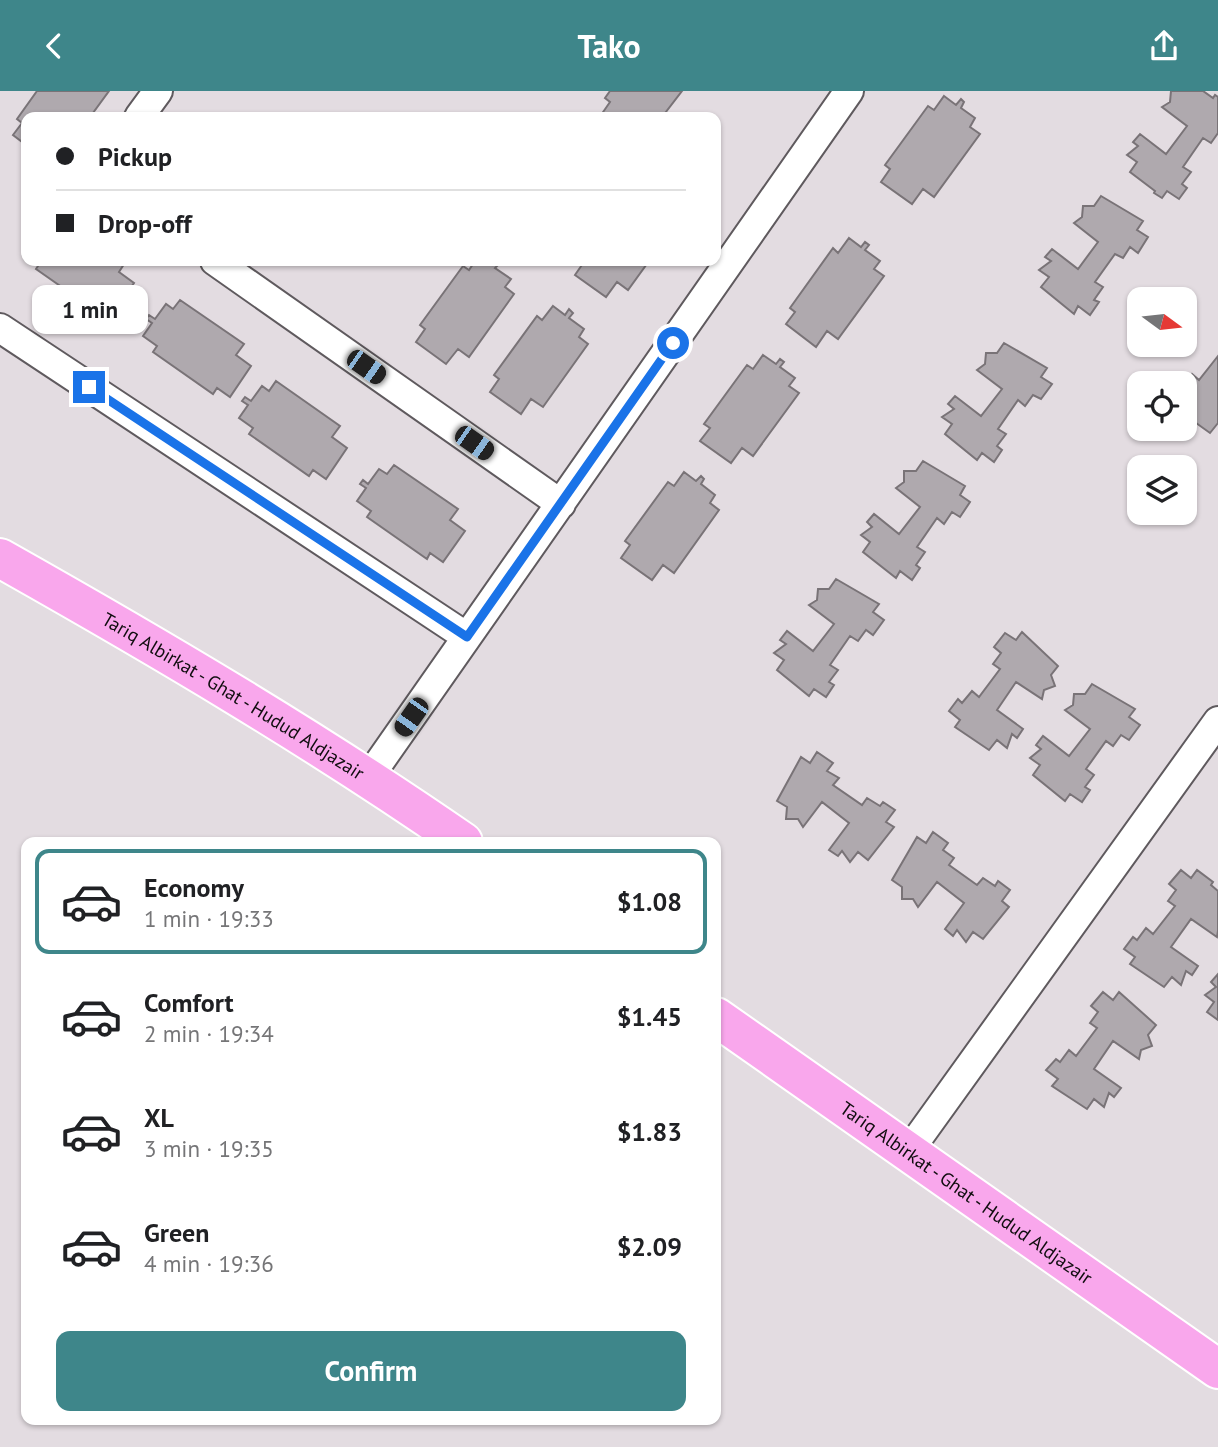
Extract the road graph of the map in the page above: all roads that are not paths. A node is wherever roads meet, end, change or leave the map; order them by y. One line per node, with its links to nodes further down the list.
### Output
1 (158, 91): 3 (street)
2 (849, 91): 6 (street)
3 (143, 112)
4 (222, 266): 6 (street)
5 (0, 328): 8 (street)
6 (561, 504): 8 (street)
7 (0, 558): 10 (highway, Tariq Albirkat - Ghat - Hudud Aldjazair)
8 (467, 637): 10 (street)
9 (1218, 721): 13 (street)
10 (369, 777): 11 (highway, Tariq Albirkat - Ghat - Hudud Aldjazair)
11 (456, 837)
12 (721, 1020): 13 (highway, Tariq Albirkat - Ghat - Hudud Aldjazair)
13 (908, 1151): 14 (highway, Tariq Albirkat - Ghat - Hudud Aldjazair)
14 (1218, 1369)

